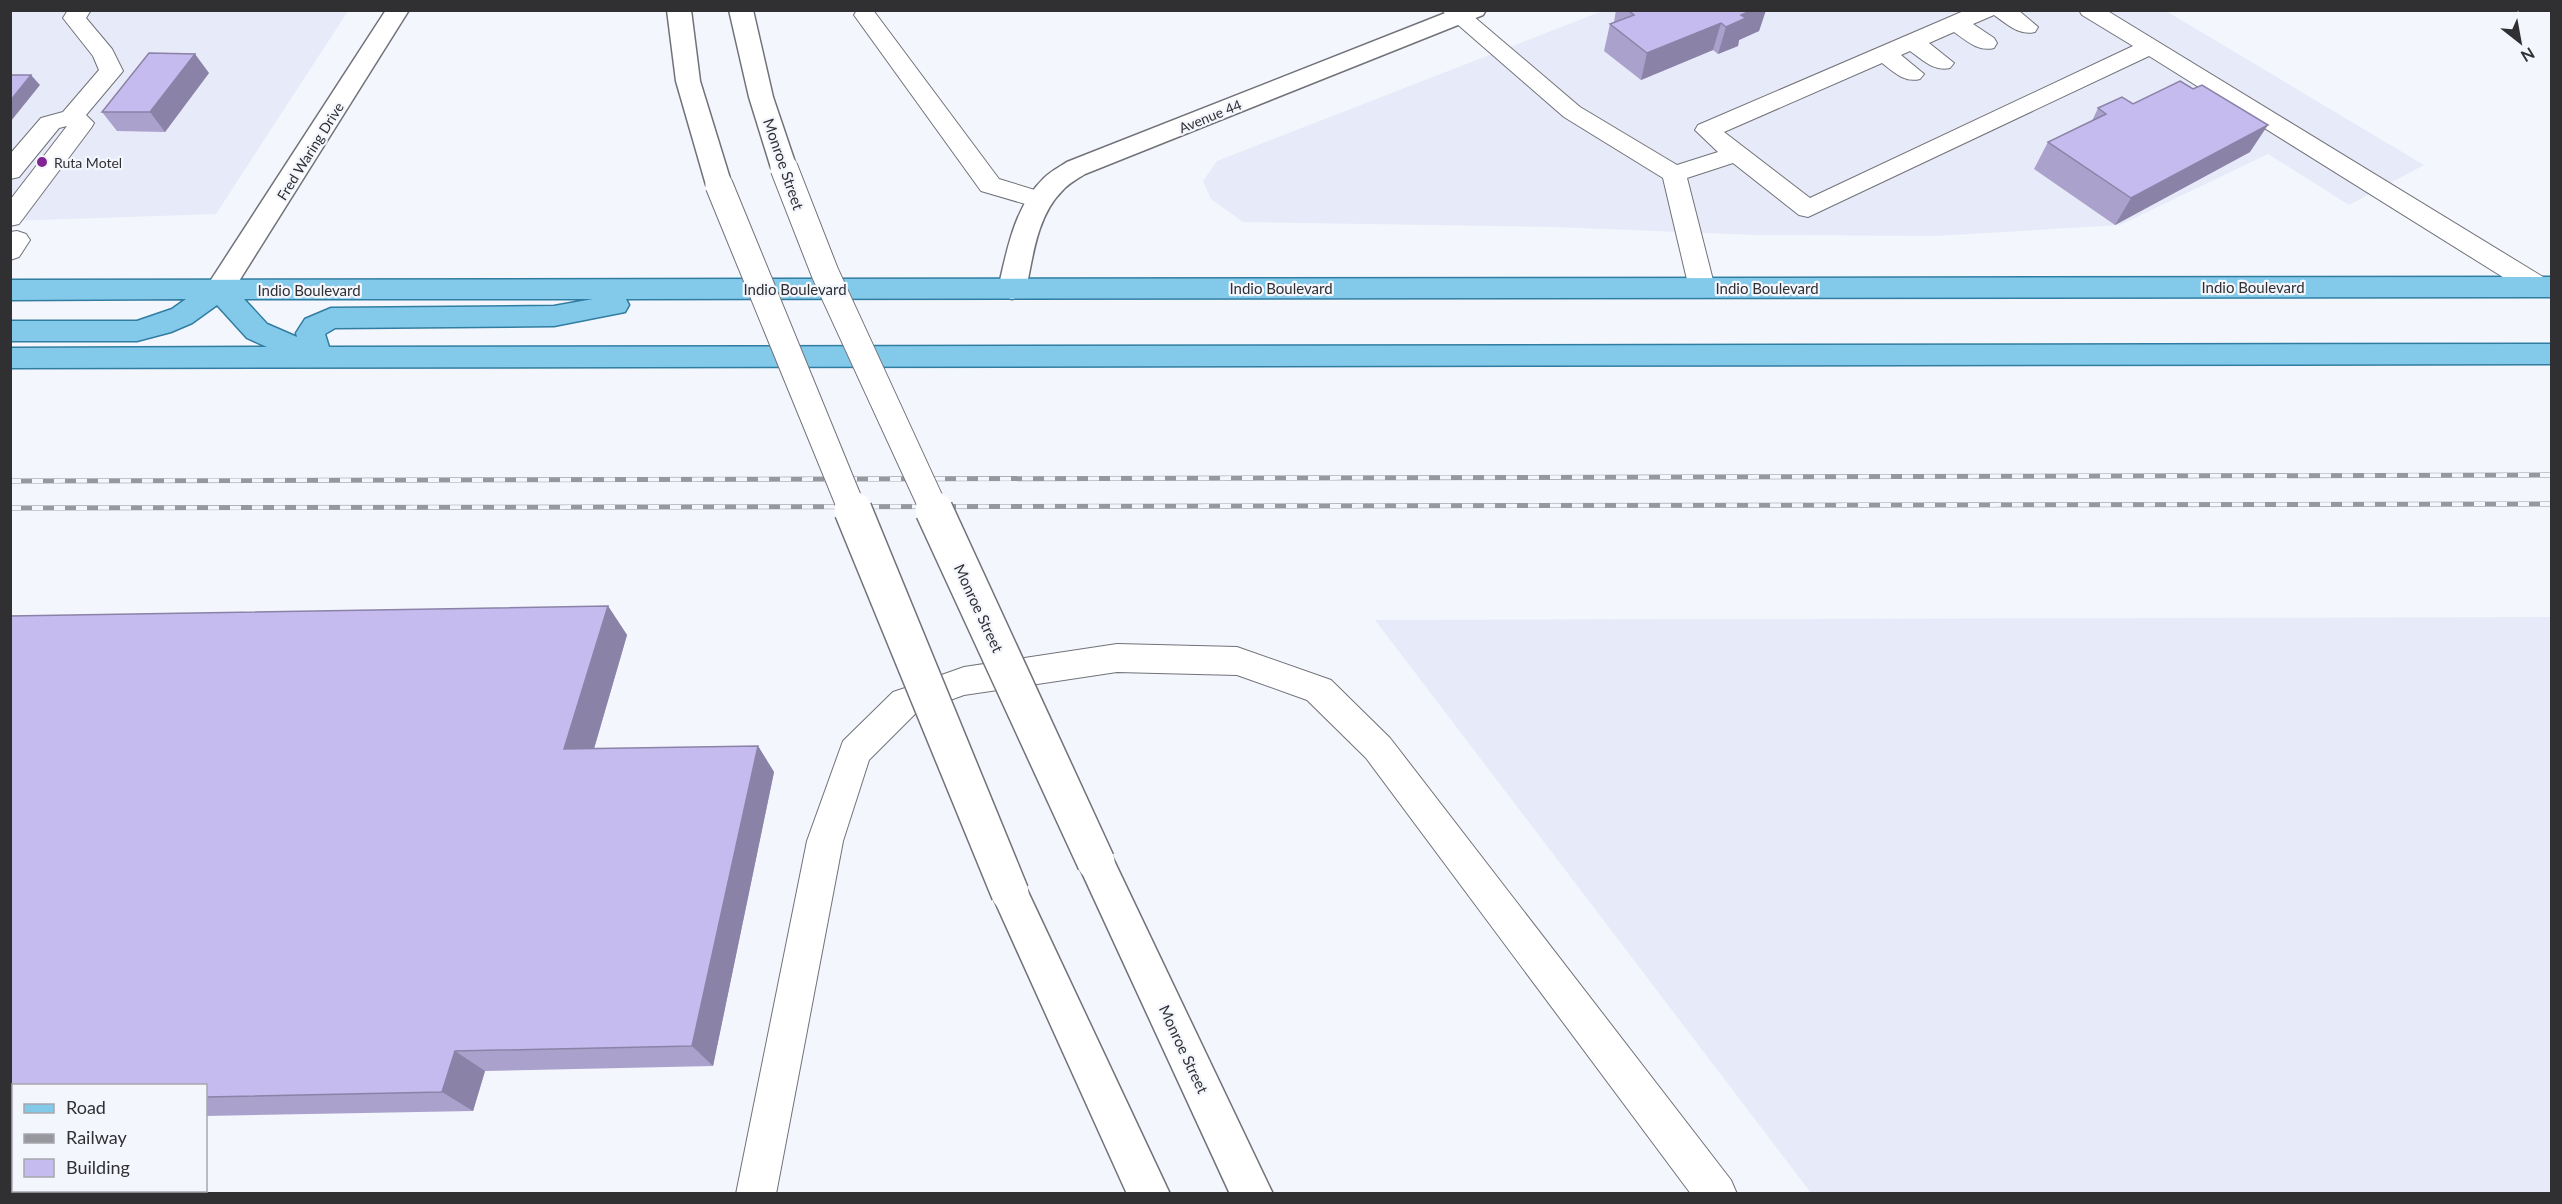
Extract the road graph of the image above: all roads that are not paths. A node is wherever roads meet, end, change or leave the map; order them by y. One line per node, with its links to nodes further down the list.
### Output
1 (80, 10): 18 (lane)
2 (398, 10): 30 (main road, Fred Waring Drive)
3 (679, 10): 37 (main road, bridge)
4 (741, 10): 38 (main road, Monroe Street, bridge)
5 (1986, 10): 10 (lane)
6 (2002, 10): 11 (lane)
7 (2090, 10): 14 (lane)
8 (1462, 13): 21 (lane); 22 (main road, Avenue 44)
9 (865, 15): 22 (lane)
10 (1956, 23): 12 (lane); 13 (lane)
11 (2027, 27)
12 (1912, 42): 15 (lane); 16 (lane)
13 (1986, 43)
14 (2150, 47): 19 (lane); 26 (lane)
15 (1884, 54): 17 (lane); 19 (lane)
16 (1942, 63)
17 (1912, 74)
18 (71, 117): 20 (lane); 23 (lane)
19 (1737, 154): 21 (lane)
20 (10, 171)
21 (1674, 174): 27 (lane)
22 (1039, 200): 29 (main road, Avenue 44)
23 (10, 218)
24 (10, 241): 25 (lane)
25 (10, 251)
26 (2546, 287): 27 (main road, Indio Boulevard)
27 (1702, 288): 29 (main road, Indio Boulevard)
28 (695, 289): 29 (main road, Indio Boulevard); 30 (main road, Indio Boulevard); 34 (main road)
29 (1012, 289)
30 (219, 290): 31 (main road, Indio Boulevard); 32 (main road); 34 (main road)
31 (10, 291)
32 (10, 331)
33 (2552, 354): 34 (main road)
34 (317, 357): 35 (main road)
35 (10, 358)
36 (756, 1194): 39 (lane)
37 (1149, 1194)
38 (1252, 1194)
39 (1717, 1194)

